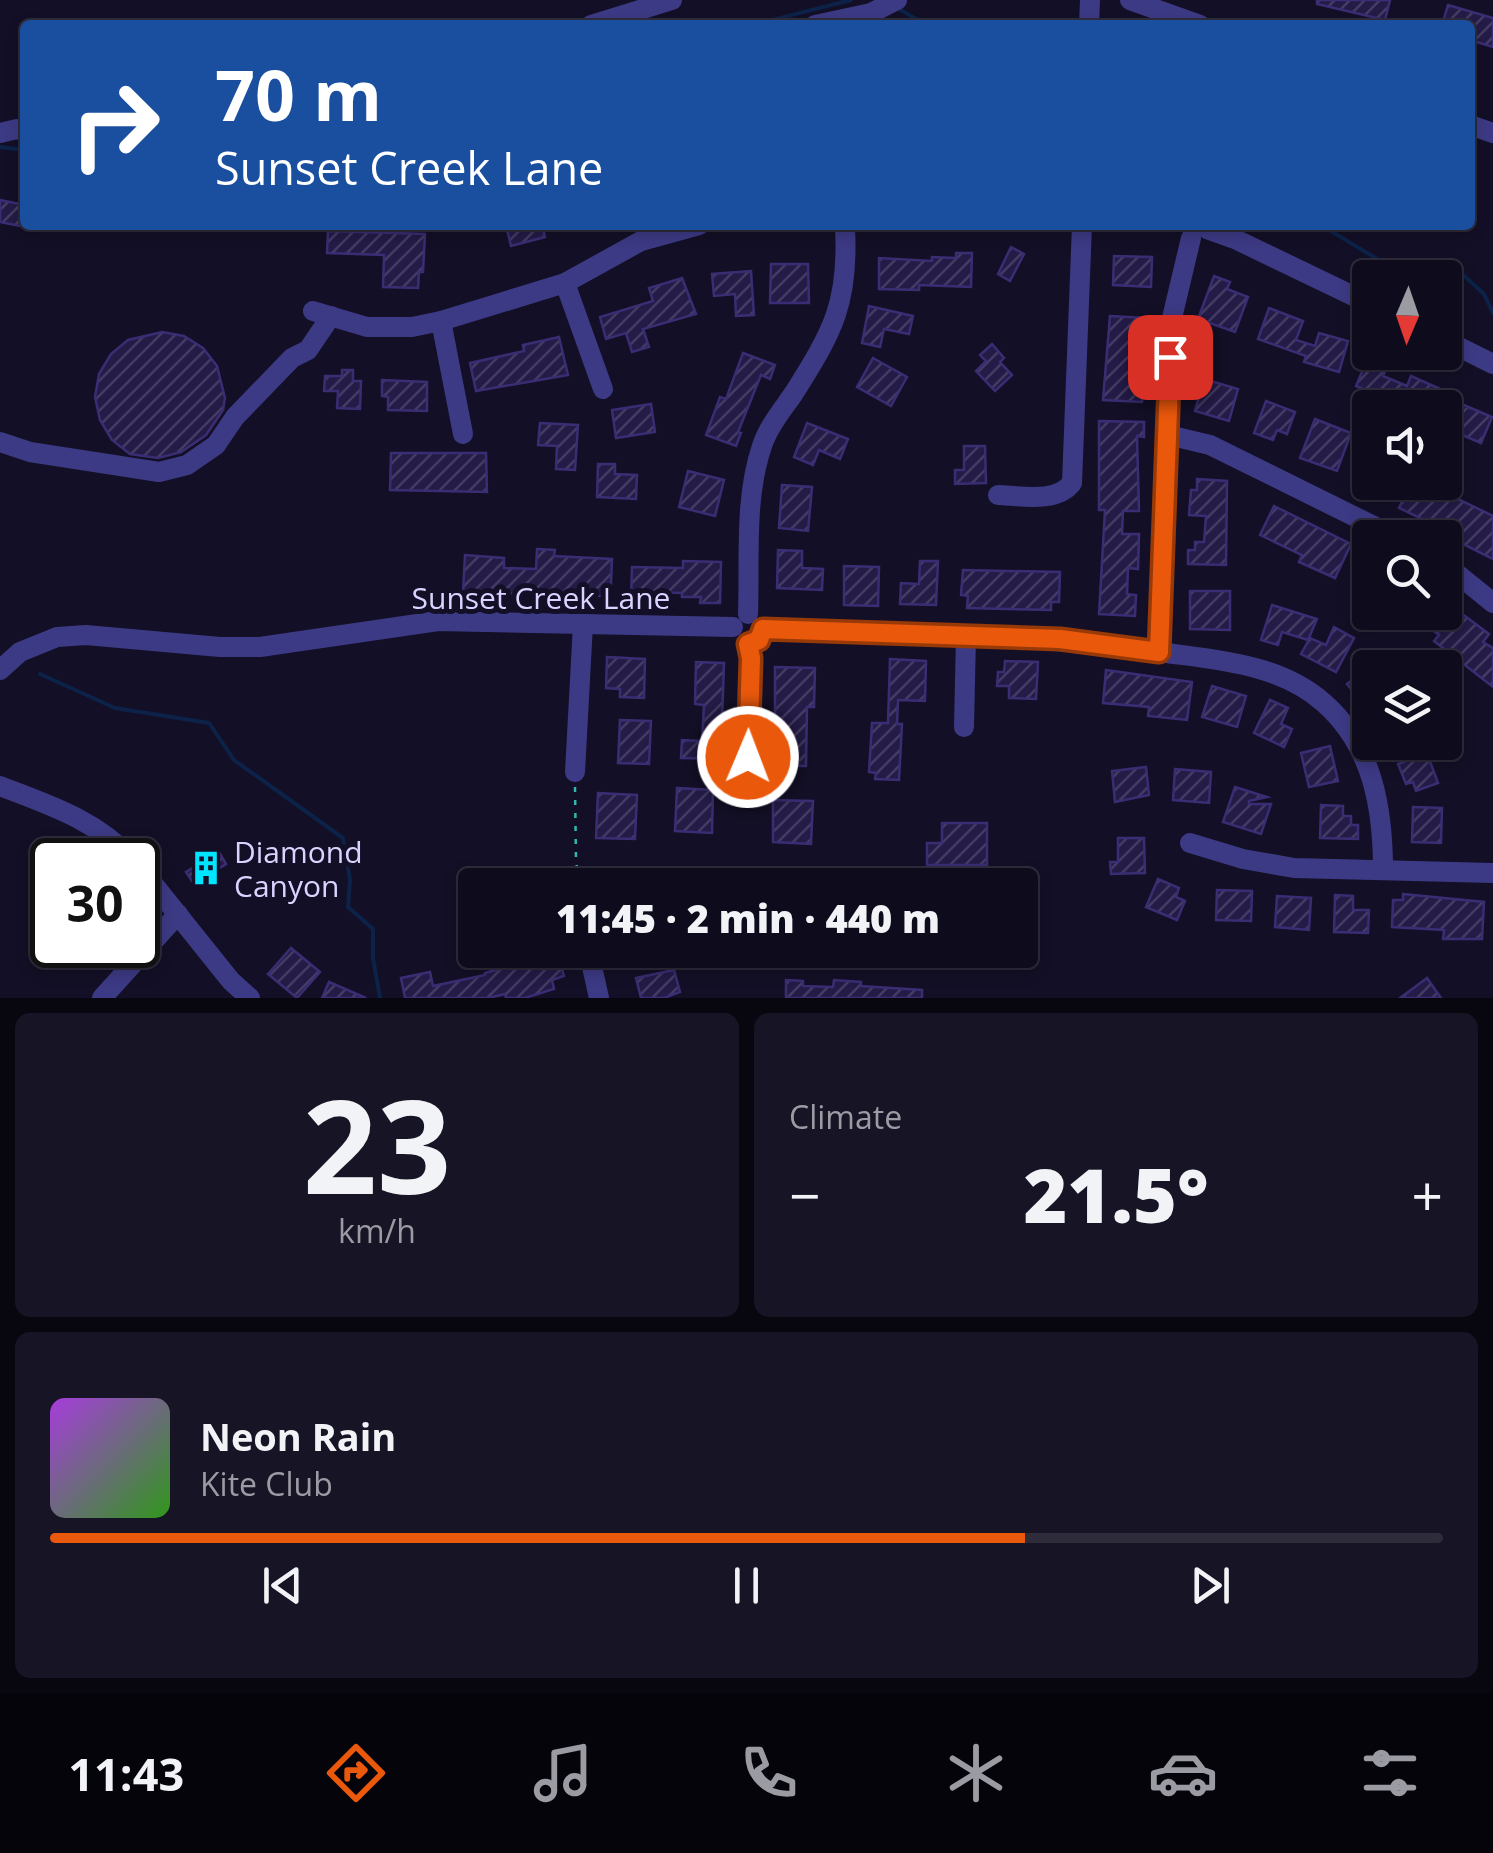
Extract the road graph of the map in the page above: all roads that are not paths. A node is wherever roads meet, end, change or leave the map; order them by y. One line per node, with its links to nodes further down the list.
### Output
1 (672, 0): 4 (street)
2 (1130, 0): 6 (street)
3 (889, 4): 5 (street)
4 (607, 20)
5 (833, 20)
6 (1186, 20)
7 (681, 230): 12 (street)
8 (845, 230): 26 (street)
9 (1082, 230): 21 (street)
10 (1197, 230): 19 (street)
11 (1201, 230): 13 (street)
12 (565, 283): 14 (street); 17 (street)
13 (1352, 295)
14 (441, 320): 18 (street); 20 (street)
15 (1462, 348): 16 (street)
16 (1493, 364)
17 (604, 389)
18 (463, 434)
19 (1168, 435): 22 (street); 28 (street)
20 (0, 442)
21 (998, 495)
22 (1362, 520)
23 (1462, 578): 24 (street)
24 (1493, 603)
25 (583, 624): 26 (street, Sunset Creek Lane); 29 (street, Sunset Creek Lane); 31 (street)
26 (748, 629): 27 (street, Sunset Creek Lane); 33 (street)
27 (966, 636): 28 (street, Sunset Creek Lane); 30 (street)
28 (1159, 652): 36 (street, Sunset Creek Lane)
29 (0, 670)
30 (964, 727)
31 (575, 772)
32 (0, 786): 34 (street)
33 (748, 790)
34 (111, 838)
35 (1190, 843): 36 (street)
36 (1383, 870): 37 (street)
37 (1493, 874)
38 (160, 890): 39 (street)
39 (178, 914): 41 (street); 42 (street)
40 (592, 968): 43 (street)
41 (102, 998)
42 (250, 998)
43 (598, 998)

